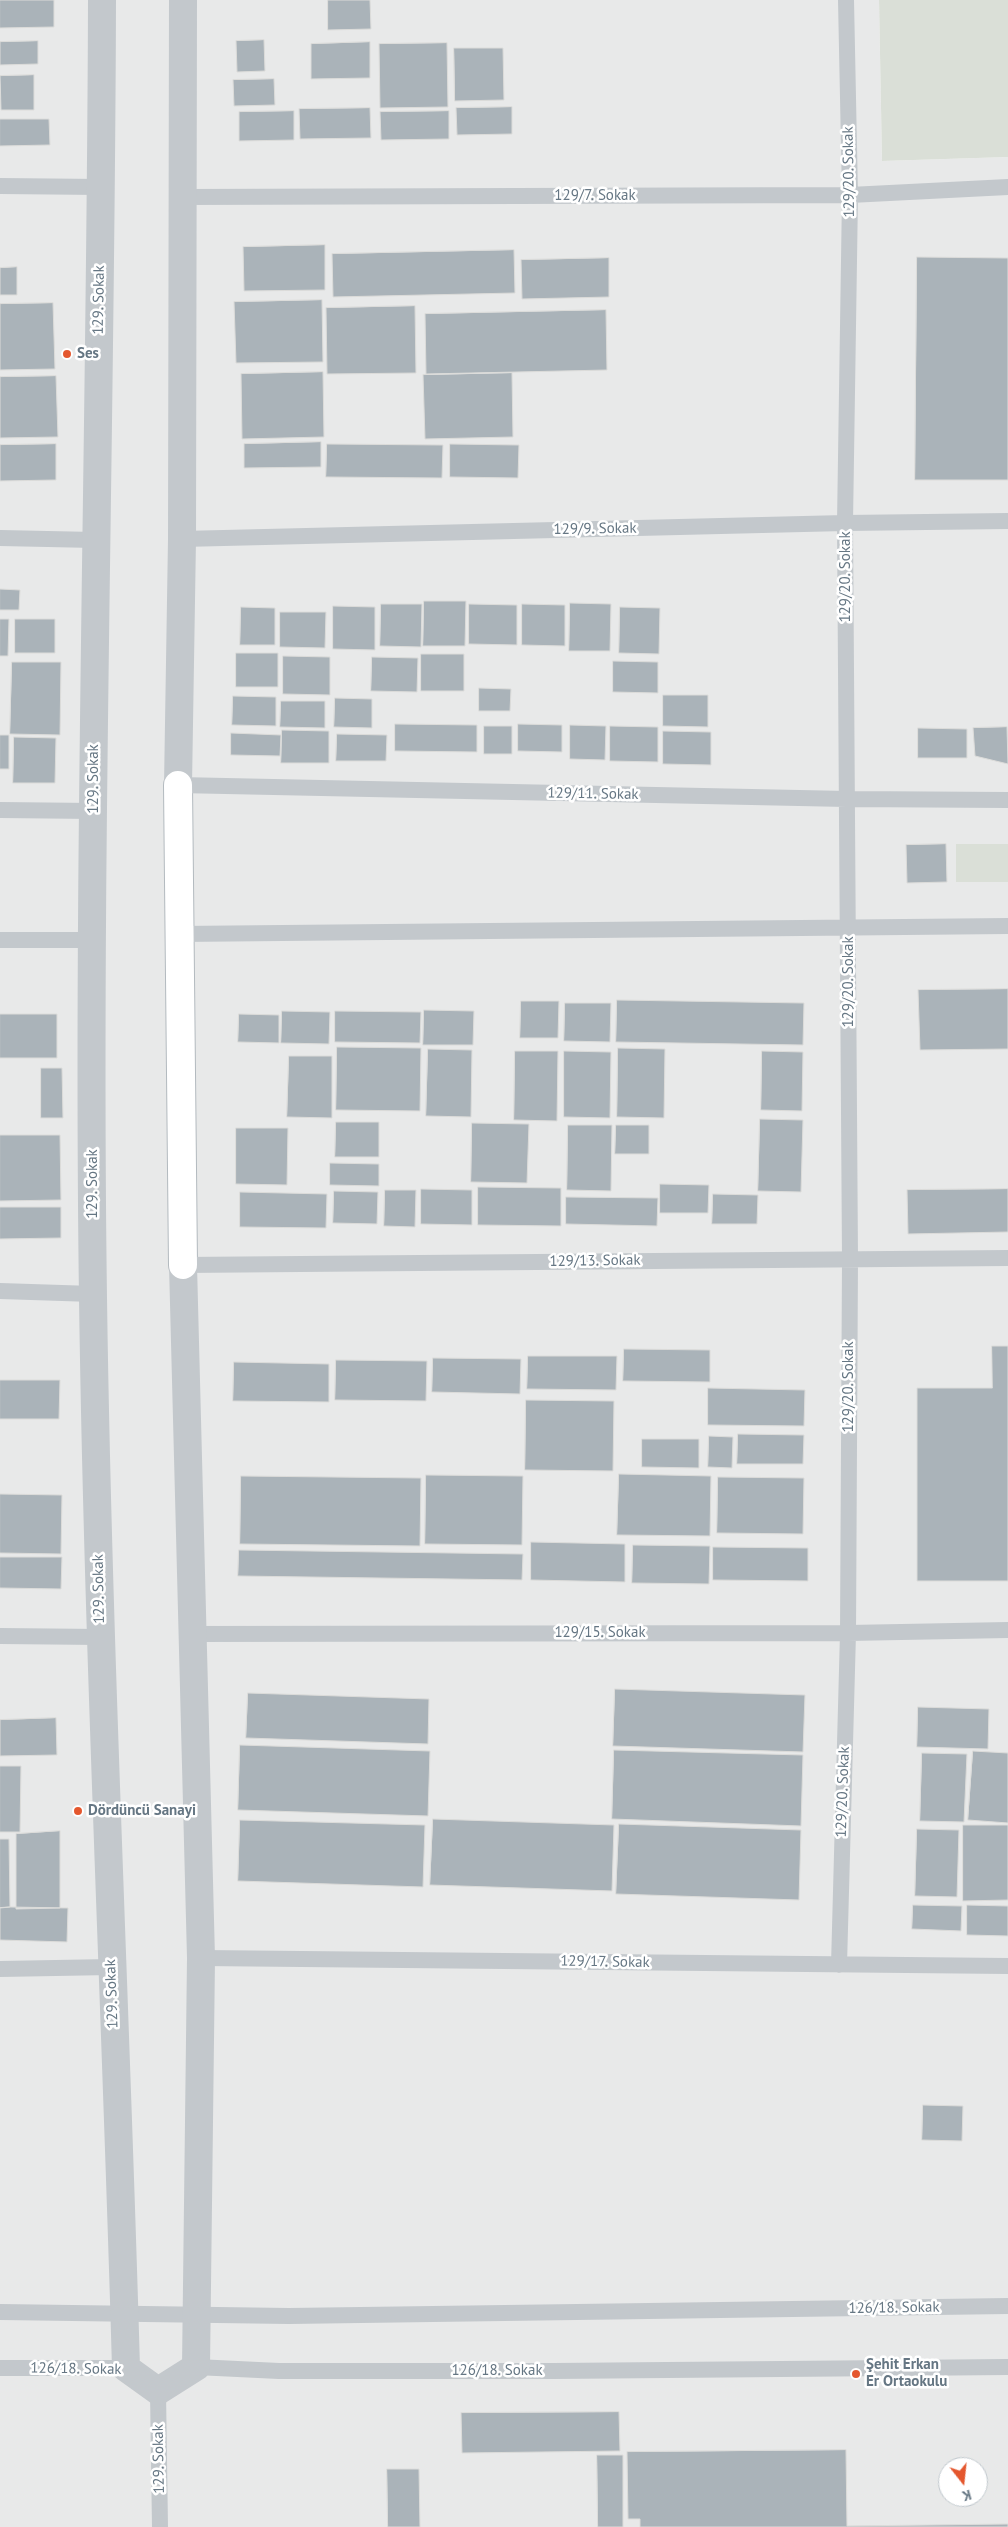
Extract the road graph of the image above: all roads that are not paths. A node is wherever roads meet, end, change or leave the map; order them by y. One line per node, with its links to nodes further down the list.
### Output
1 (102, 0): 6 (street, 129. Sokak)
2 (183, 0): 8 (street)
3 (846, 0): 7 (lane, 129/20. Sokak)
4 (0, 186): 6 (lane)
5 (1008, 186): 7 (lane, 129/7. Sokak)
6 (101, 187): 13 (street, 129. Sokak)
7 (850, 195): 8 (lane, 129/7. Sokak); 10 (lane, 129/20. Sokak)
8 (182, 197): 12 (street)
9 (1008, 521): 10 (lane, 129/9. Sokak)
10 (845, 523): 12 (lane, 129/9. Sokak); 15 (lane, 129/20. Sokak)
11 (0, 538): 13 (lane)
12 (182, 538): 14 (street)
13 (95, 540): 18 (street, 129. Sokak)
14 (178, 785): 15 (lane, 129/11. Sokak); 21 (street)
15 (846, 799): 16 (lane, 129/11. Sokak); 20 (lane, 129/20. Sokak)
16 (1008, 800)
17 (0, 810): 18 (lane)
18 (94, 811): 23 (street, 129. Sokak)
19 (1008, 926): 20 (lane)
20 (849, 929): 21 (lane); 25 (lane, 129/20. Sokak)
21 (179, 934): 26 (street)
22 (0, 940): 23 (lane)
23 (94, 940): 28 (street, 129. Sokak)
24 (1008, 1258): 25 (lane, 129/13. Sokak)
25 (850, 1259): 26 (lane, 129/13. Sokak); 30 (lane, 129/20. Sokak)
26 (182, 1265): 31 (street)
27 (0, 1291): 28 (lane)
28 (93, 1294): 33 (street, 129. Sokak)
29 (1008, 1630): 30 (lane, 129/15. Sokak)
30 (848, 1633): 31 (lane, 129/15. Sokak); 35 (lane, 129/20. Sokak)
31 (192, 1634): 34 (street)
32 (0, 1636): 33 (lane)
33 (100, 1637): 37 (street, 129. Sokak)
34 (201, 1958): 35 (lane, 129/17. Sokak); 42 (street)
35 (839, 1965): 36 (lane, 129/17. Sokak)
36 (1008, 1966)
37 (111, 1967): 38 (lane); 41 (street, 129. Sokak)
38 (0, 1969)
39 (1008, 2306): 42 (lane, 126/18. Sokak)
40 (0, 2312): 41 (lane, 126/18. Sokak)
41 (124, 2314): 42 (lane, 126/18. Sokak); 46 (street, 129. Sokak)
42 (197, 2314): 43 (street)
43 (196, 2367): 44 (lane, 126/18. Sokak); 47 (street)
44 (1008, 2367)
45 (0, 2368): 46 (lane, 126/18. Sokak)
46 (126, 2368): 47 (street, 126/18. Sokak)
47 (158, 2391): 48 (lane, 129. Sokak)
48 (160, 2527)

